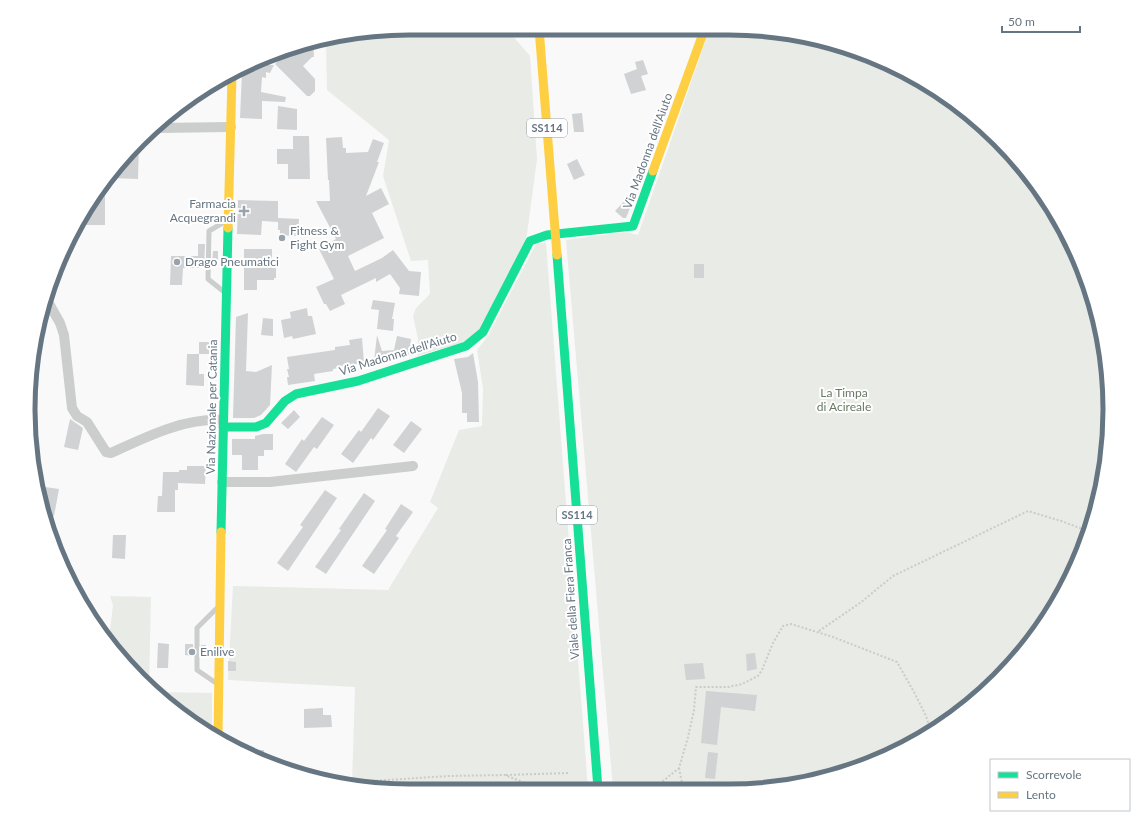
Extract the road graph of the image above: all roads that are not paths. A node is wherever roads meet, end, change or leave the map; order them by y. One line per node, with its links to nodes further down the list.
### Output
1 (541, 35): 15 (main road, Viale della Fiera Franca / SS114)
2 (703, 35): 9 (main road, Via Madonna dell'Aiuto)
3 (232, 80): 4 (main road, Via Nazionale per Catania)
4 (231, 127): 5 (street); 6 (main road, Via Nazionale per Catania)
5 (163, 128)
6 (228, 220): 7 (main road, Via Nazionale per Catania); 7 (lane)
7 (227, 295): 9 (main road, Via Nazionale per Catania)
8 (50, 306): 9 (street)
9 (223, 424): 11 (main road, Via Nazionale per Catania)
10 (413, 466): 11 (street)
11 (222, 482): 12 (main road, Via Nazionale per Catania)
12 (220, 606): 13 (main road, Via Nazionale per Catania); 13 (lane)
13 (219, 686): 14 (main road, Via Nazionale per Catania)
14 (218, 732)
15 (598, 784)

